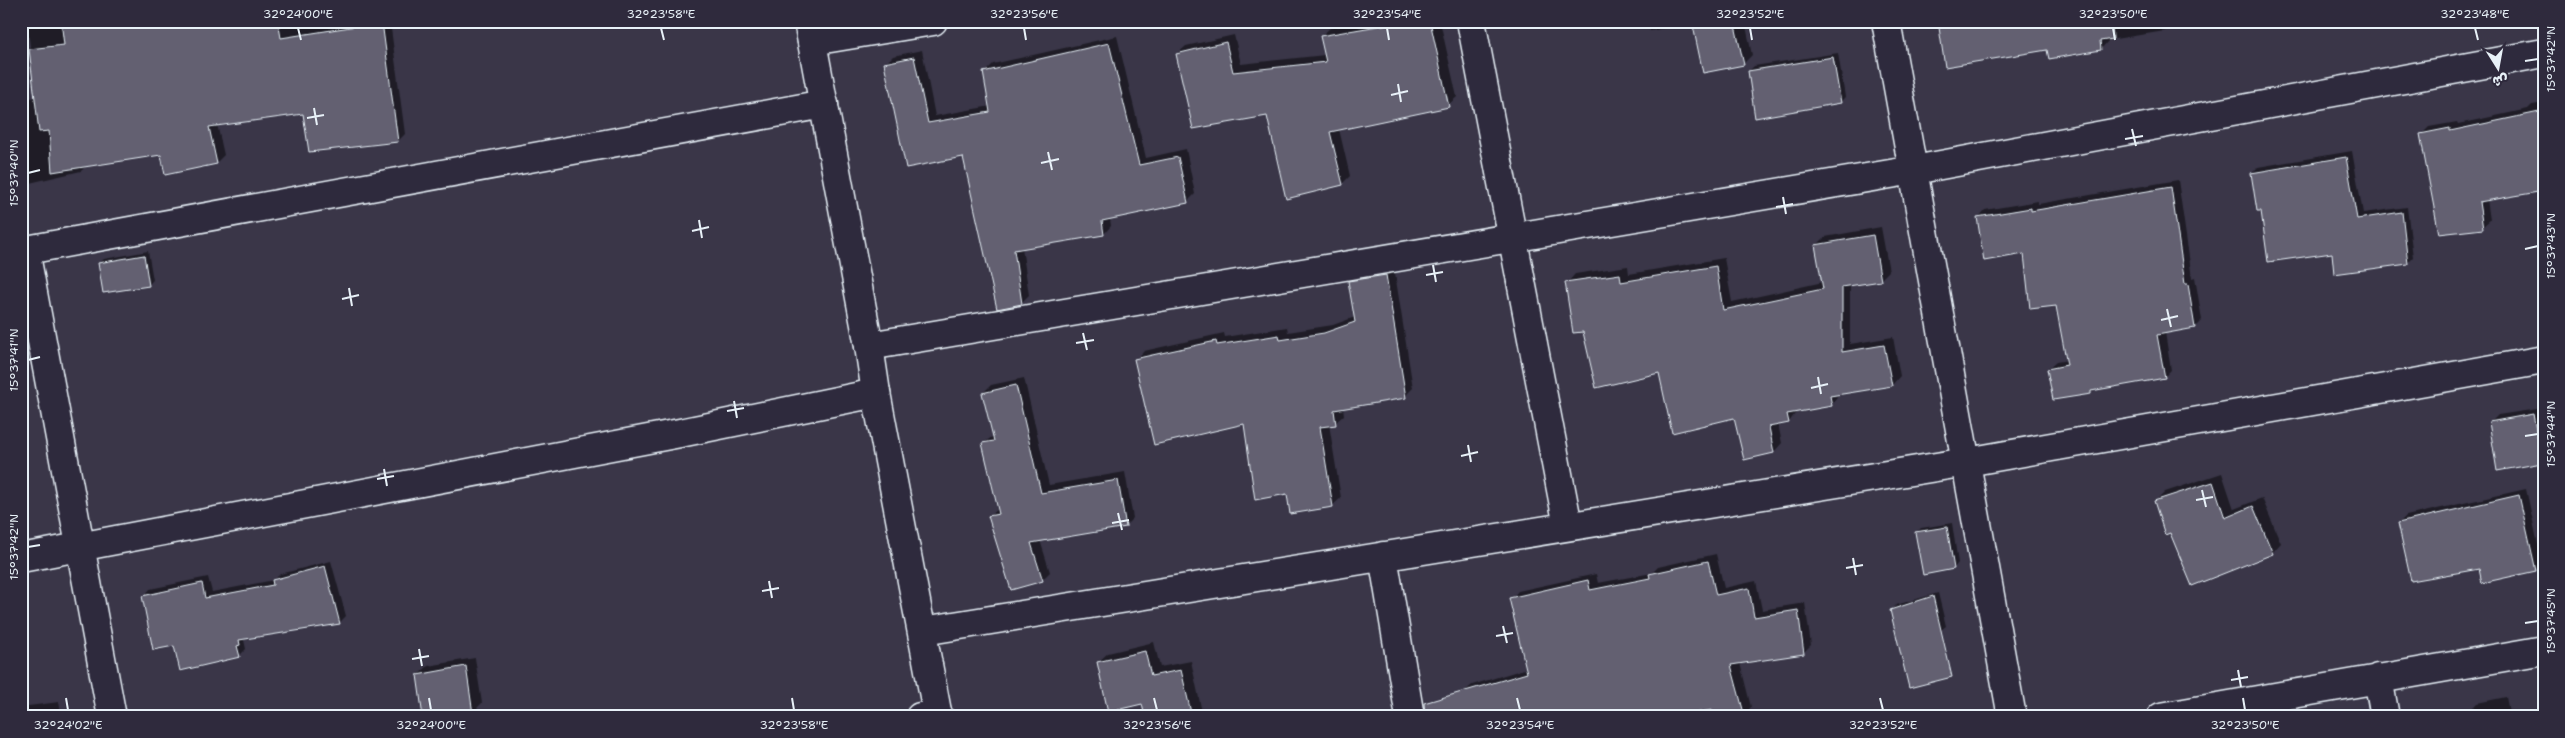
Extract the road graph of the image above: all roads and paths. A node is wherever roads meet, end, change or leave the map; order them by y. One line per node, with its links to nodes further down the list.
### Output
1 (933, 21): 4 (street)
2 (1471, 21): 8 (street)
3 (1886, 21): 7 (street)
4 (810, 31): 6 (street)
5 (2544, 52): 7 (street)
6 (824, 104): 9 (street); 10 (street)
7 (1914, 170): 8 (street); 13 (street)
8 (1512, 237): 10 (street); 14 (street)
9 (23, 250): 15 (street)
10 (869, 346): 12 (street)
11 (2544, 360): 13 (street)
12 (876, 393): 15 (street); 18 (street)
13 (1967, 462): 14 (street); 24 (street)
14 (1568, 526): 16 (street)
15 (80, 547): 17 (street); 22 (street)
16 (1383, 556): 18 (street); 23 (street)
17 (21, 558)
18 (923, 632): 21 (street)
19 (2544, 650): 20 (street)
20 (2378, 678): 25 (street); 26 (street)
21 (932, 716)
22 (112, 717)
23 (1410, 717)
24 (2012, 717)
25 (2161, 717)
26 (2385, 717)

